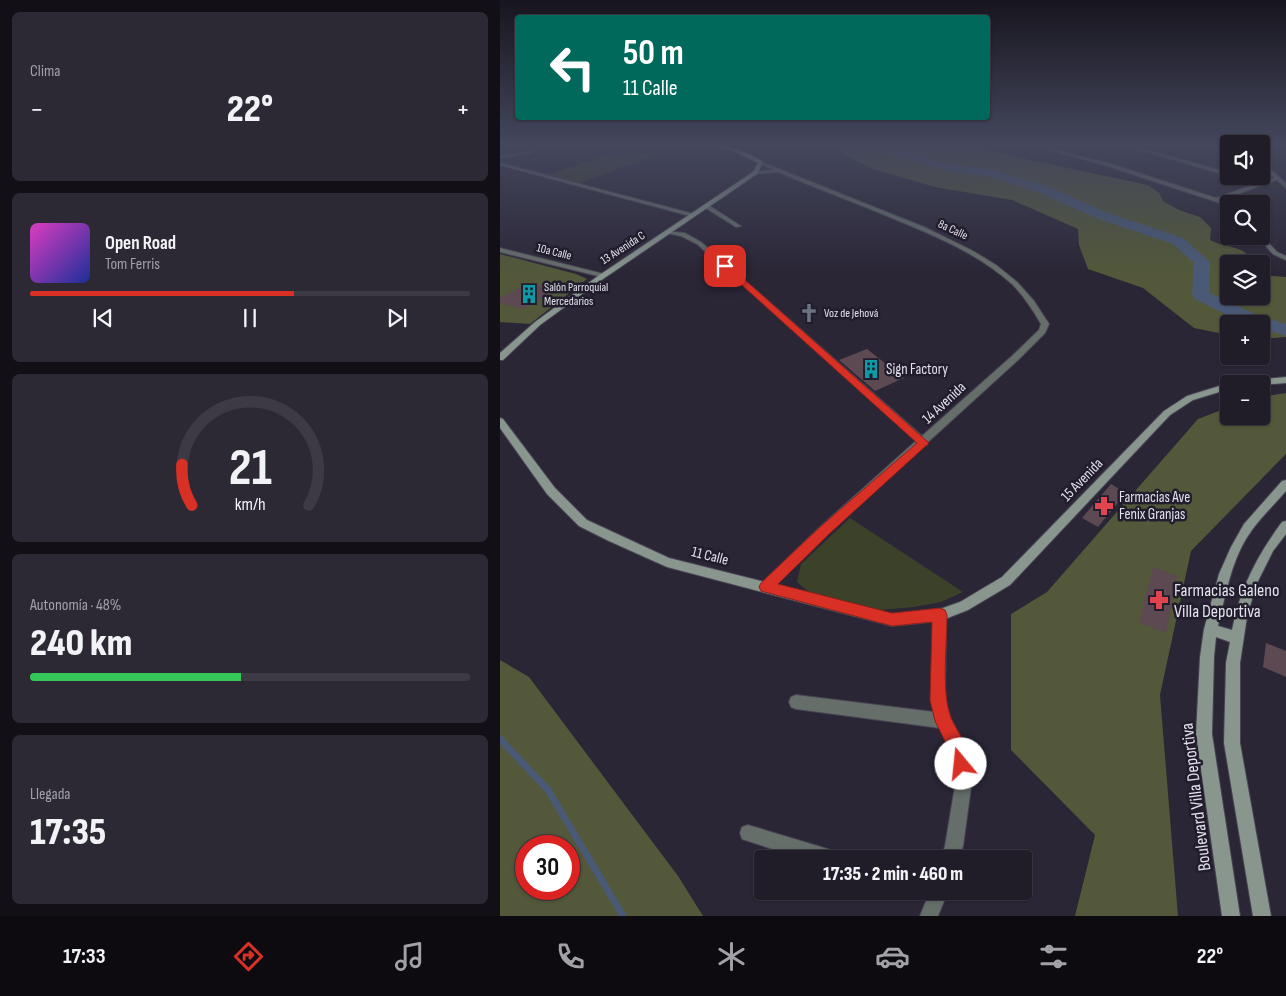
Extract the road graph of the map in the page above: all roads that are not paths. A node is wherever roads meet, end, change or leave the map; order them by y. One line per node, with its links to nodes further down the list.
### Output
1 (589, 188): 8 (street)
2 (734, 188): 7 (street, 13 Avenida C)
3 (821, 188): 15 (street, 8a Calle)
4 (1182, 188): 6 (street)
5 (1250, 188): 6 (street)
6 (1218, 199)
7 (706, 206): 8 (street, 13 Avenida C); 9 (street)
8 (692, 215): 10 (street, 13 Avenida C)
9 (738, 226)
10 (668, 232): 14 (street, 13 Avenida C); 21 (street)
11 (1267, 245): 13 (street)
12 (500, 250): 14 (street, 10a Calle)
13 (1286, 258)
14 (602, 276): 16 (street, 13 Avenida C)
15 (1042, 318): 21 (street, 14 Avenida)
16 (500, 358)
17 (1286, 380): 18 (street)
18 (1270, 381)
19 (1220, 389): 25 (street, 15 Avenida)
20 (500, 421): 24 (street, 11 Calle)
21 (924, 443): 24 (street, 14 Avenida)
22 (1286, 484): 27 (street, Boulevard Villa Deportiva)
23 (1286, 525): 28 (street)
24 (766, 587): 26 (street, 11 Calle)
25 (964, 606): 26 (street, 11 Calle)
26 (940, 615): 30 (street)
27 (1210, 629): 28 (street); 36 (street, Boulevard Villa Deportiva)
28 (1237, 638): 37 (street)
29 (796, 702): 30 (street)
30 (944, 721): 33 (street)
31 (748, 832): 32 (street)
32 (803, 850)
33 (953, 850)
34 (934, 900): 35 (street)
35 (929, 916)
36 (1231, 916)
37 (1262, 916)

